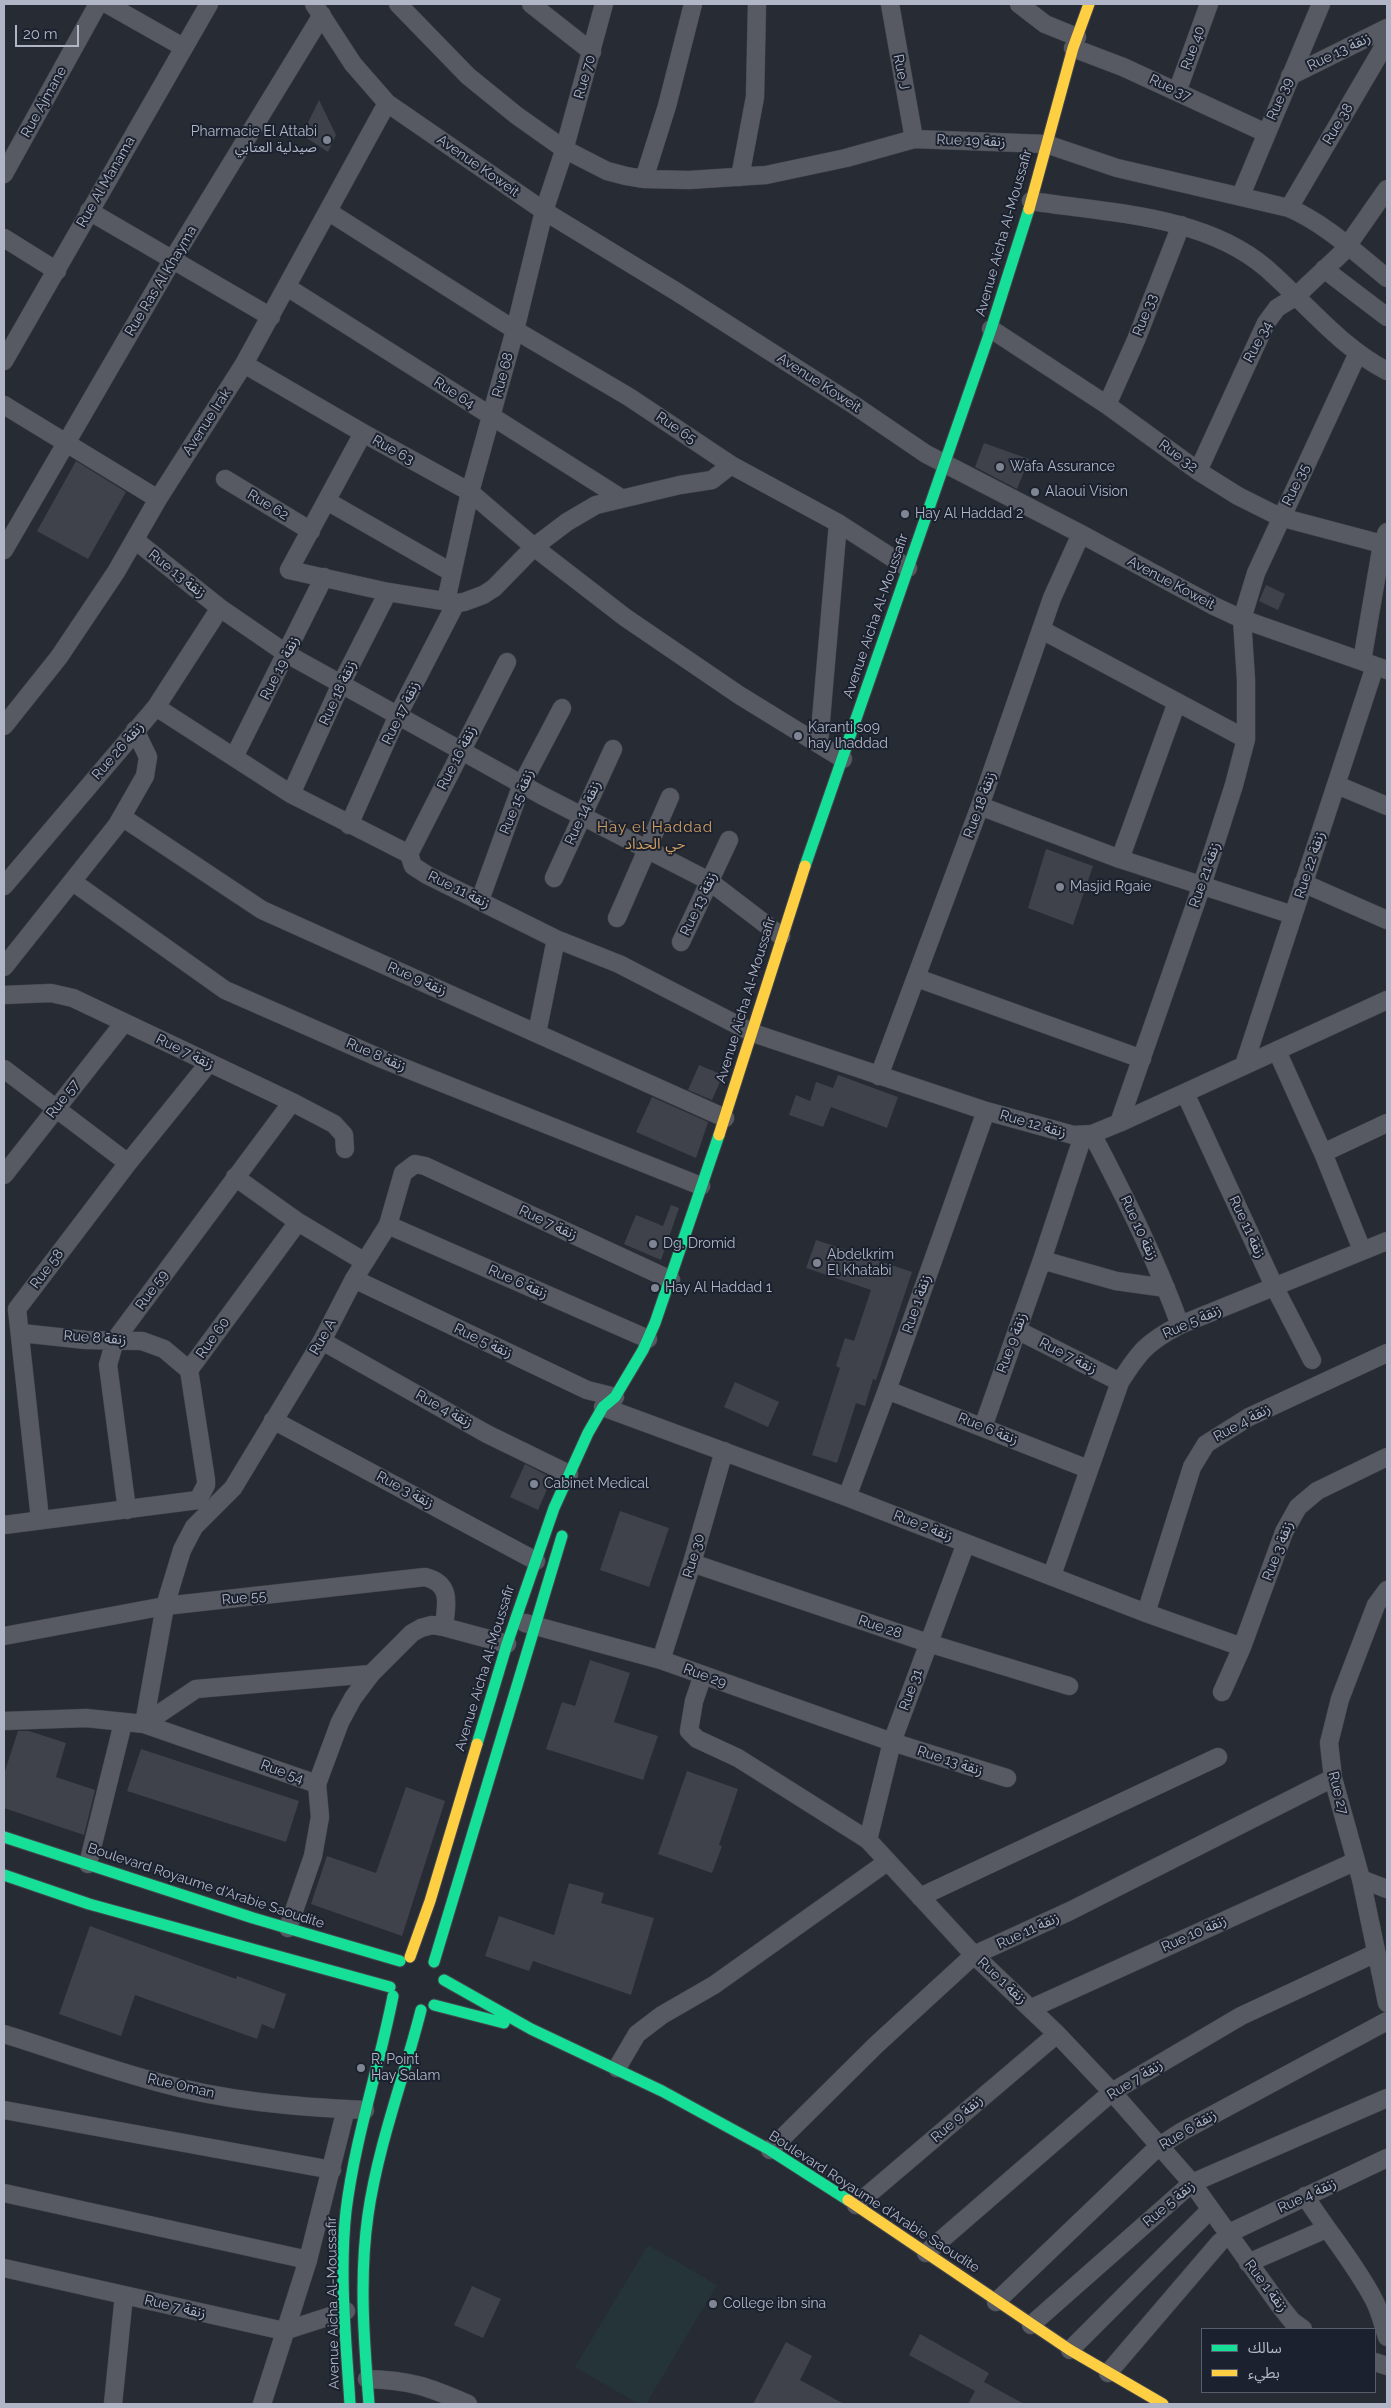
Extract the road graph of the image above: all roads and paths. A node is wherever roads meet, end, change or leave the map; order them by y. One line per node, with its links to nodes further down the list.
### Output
1 (98, 4): 27 (street, Rue Ajmane)
2 (107, 4): 18 (street)
3 (209, 4): 18 (street, Rue Al Manama)
4 (398, 4): 26 (street, Rue 19 زنقة)
5 (531, 4): 19 (street)
6 (604, 4): 19 (street, Rue 70)
7 (693, 4): 30 (street)
8 (757, 4): 28 (street)
9 (890, 4): 24 (street, Rue J)
10 (1018, 4): 17 (street, Rue 37)
11 (1089, 4): 17 (main road, Avenue Aicha Al-Moussafir)
12 (1209, 4): 21 (street, Rue 40)
13 (1321, 4): 20 (street, Rue 39)
14 (318, 9): 22 (street, Avenue Koweit); 41 (street, Rue Ras Al Khayma)
15 (1387, 28): 20 (street, Rue 13 زنقة)
16 (1387, 41): 34 (street, Rue 38)
17 (1075, 42): 21 (street, Rue 37); 25 (main road, Avenue Aicha Al-Moussafir)
18 (183, 47): 35 (street, Rue Al Manama)
19 (592, 52): 26 (street, Rue 70)
20 (1290, 76): 23 (street, Rue 39)
21 (1177, 92): 23 (street, Rue 37)
22 (387, 103): 36 (street, Avenue Koweit); 37 (street, Avenue Irak)
23 (1266, 132): 32 (street, Rue 39)
24 (914, 139): 25 (street, Rue 19 زنقة); 28 (street, Rue 19 زنقة)
25 (1046, 144): 32 (street, Rue 19 زنقة); 33 (main road, Avenue Aicha Al-Moussafir)
26 (563, 152): 29 (street, Rue 70); 30 (street, Rue 19 زنقة)
27 (4, 174)
28 (740, 177): 30 (street, Rue 19 زنقة)
29 (555, 178): 36 (street, Rue 68)
30 (644, 180)
31 (1387, 189): 40 (street, Rue 34)
32 (1241, 196): 34 (street, Rue 19 زنقة)
33 (1031, 201): 38 (street); 49 (main road, Avenue Aicha Al-Moussafir)
34 (1290, 208): 40 (street, Rue 19 زنقة)
35 (89, 211): 41 (street); 43 (street, Rue Al Manama)
36 (544, 211): 50 (street, Rue 68); 61 (street, Avenue Koweit)
37 (329, 212): 45 (street, Avenue Irak); 50 (street, Rue 65)
38 (1180, 225): 46 (street); 56 (street, Rue 33)
39 (4, 238): 43 (street)
40 (1346, 246): 42 (street, Rue 34); 44 (street, Rue 19 زنقة)
41 (173, 259): 47 (street); 59 (street, Rue Ras Al Khayma)
42 (1324, 269): 46 (street, Rue 34); 48 (street)
43 (57, 270): 52 (street, Rue Al Manama)
44 (1387, 276)
45 (287, 287): 47 (street, Avenue Irak); 57 (street, Rue 64)
46 (1295, 297): 51 (street); 62 (street, Rue 34)
47 (270, 316): 53 (street, Avenue Irak)
48 (1387, 316)
49 (991, 329): 56 (street, Rue 32); 61 (main road, Avenue Aicha Al-Moussafir)
50 (515, 330): 57 (street, Rue 68); 60 (street, Rue 65)
51 (1358, 353): 54 (street); 68 (street, Rue 35)
52 (4, 361)
53 (244, 364): 58 (street, Rue 63); 66 (street, Avenue Irak)
54 (1387, 371)
55 (4, 405): 59 (street)
56 (1107, 405): 62 (street, Rue 32)
57 (491, 417): 64 (street, Rue 68); 65 (street, Rue 64)
58 (363, 434): 64 (street, Rue 63); 67 (street)
59 (65, 443): 66 (street); 75 (street, Rue Ras Al Khayma)
60 (731, 465): 65 (street); 69 (street, Rue 65)
61 (943, 465): 71 (street, Avenue Koweit); 76 (main road, Avenue Aicha Al-Moussafir)
62 (1198, 471): 68 (street, Rue 32)
63 (225, 479): 70 (street, Rue 62)
64 (470, 492): 74 (street, Rue 63); 77 (street, Rue 68)
65 (621, 498): 74 (street)
66 (158, 499): 73 (street, Avenue Irak)
67 (327, 501): 70 (street); 77 (street)
68 (1280, 517): 72 (street, Rue 32); 82 (street, Rue 35)
69 (838, 523): 76 (street, Rue 65); 95 (street)
70 (310, 531): 78 (street)
71 (1081, 534): 82 (street, Avenue Koweit); 83 (street, Rue 18 زنقة)
72 (1385, 538): 86 (street, Rue 22 زنقة)
73 (135, 540): 81 (street, Rue 13 زنقة); 92 (street, Avenue Irak)
74 (534, 548): 80 (street); 95 (street, Rue 63)
75 (4, 550)
76 (908, 568): 99 (main road, Avenue Aicha Al-Moussafir)
77 (451, 572): 80 (street, Rue 17 زنقة)
78 (324, 578): 79 (street); 84 (street, Rue 19 زنقة)
79 (388, 592): 80 (street); 87 (street, Rue 18 زنقة)
80 (451, 602): 91 (street, Rue 17 زنقة)
81 (220, 608): 84 (street, Rue 13 زنقة); 89 (street, Rue 26 زنقة)
82 (1242, 619): 86 (street, Avenue Koweit); 94 (street, Rue 21 زنقة)
83 (1042, 630): 88 (street); 104 (street, Rue 18 زنقة)
84 (288, 654): 87 (street, Rue 13 زنقة); 98 (street, Rue 19 زنقة)
85 (507, 662): 97 (street, Rue 16 زنقة)
86 (1375, 666): 101 (street, Rue 22 زنقة)
87 (341, 684): 91 (street, Rue 13 زنقة); 102 (street, Rue 18 زنقة)
88 (1177, 702): 94 (street); 112 (street)
89 (156, 707): 93 (street, Rue 26 زنقة); 98 (street, Rue 11 زنقة)
90 (562, 708): 100 (street, Rue 15 زنقة)
91 (398, 715): 97 (street, Rue 13 زنقة); 108 (street, Rue 17 زنقة)
92 (4, 726)
93 (135, 730): 107 (street); 118 (street, Rue 26 زنقة)
94 (1246, 739): 117 (street, Rue 21 زنقة)
95 (819, 743): 99 (street, Rue 63)
96 (613, 749): 106 (street, Rue 14 زنقة)
97 (461, 751): 100 (street, Rue 13 زنقة); 111 (street, Rue 16 زنقة)
98 (234, 757): 102 (street, Rue 11 زنقة)
99 (843, 759): 123 (main road, Avenue Aicha Al-Moussafir)
100 (522, 784): 106 (street, Rue 13 زنقة); 119 (street, Rue 15 زنقة)
101 (1337, 785): 105 (street); 116 (street, Rue 22 زنقة)
102 (291, 794): 108 (street, Rue 11 زنقة)
103 (670, 797): 110 (street)
104 (980, 806): 112 (street); 127 (street, Rue 18 زنقة)
105 (1387, 806)
106 (582, 816): 110 (street, Rue 13 زنقة); 113 (street, Rue 14 زنقة)
107 (122, 817): 115 (street); 131 (street, Rue 9 زنقة)
108 (349, 825): 111 (street, Rue 11 زنقة)
109 (729, 840): 114 (street, Rue 13 زنقة)
110 (647, 849): 114 (street, Rue 13 زنقة); 121 (street)
111 (408, 854): 119 (street, Rue 11 زنقة)
112 (1120, 859): 117 (street)
113 (554, 878)
114 (709, 881): 123 (street, Rue 13 زنقة); 125 (street, Rue 13 زنقة)
115 (73, 882): 126 (street); 153 (street, Rue 8 زنقة)
116 (1303, 883): 120 (street, Rue 22 زنقة); 122 (street)
117 (1202, 885): 120 (street); 134 (street, Rue 21 زنقة)
118 (4, 886)
119 (480, 900): 124 (street, Rue 11 زنقة)
120 (1294, 915): 136 (street, Rue 22 زنقة)
121 (617, 918)
122 (1387, 920)
123 (781, 936): 132 (main road, Avenue Aicha Al-Moussafir)
124 (556, 939): 131 (street); 132 (street, Rue 11 زنقة)
125 (681, 942)
126 (4, 967)
127 (917, 978): 134 (street); 138 (street, Rue 18 زنقة)
128 (4, 995): 130 (street, Rue 7 زنقة)
129 (1387, 1000): 133 (street)
130 (123, 1024): 135 (street, Rue 7 زنقة); 141 (street, Rue 57)
131 (537, 1032): 143 (street, Rue 9 زنقة)
132 (753, 1033): 138 (street, Rue 12 زنقة); 143 (main road, Avenue Aicha Al-Moussafir)
133 (1277, 1051): 136 (street); 148 (street)
134 (1142, 1059): 144 (street, Rue 21 زنقة)
135 (208, 1064): 140 (street, Rue 7 زنقة); 149 (street, Rue 58)
136 (1244, 1065): 139 (street)
137 (4, 1069): 141 (street)
138 (879, 1076): 142 (street, Rue 12 زنقة)
139 (1185, 1093): 144 (street); 163 (street, Rue 11 زنقة)
140 (292, 1102): 147 (street, Rue 7 زنقة); 152 (street, Rue 59)
141 (54, 1109): 149 (street); 151 (street, Rue 57)
142 (986, 1111): 146 (street, Rue 12 زنقة); 174 (street, Rue 1 زنقة)
143 (725, 1118): 153 (main road, Avenue Aicha Al-Moussafir)
144 (1119, 1123): 146 (street)
145 (1387, 1124): 148 (street)
146 (1088, 1135): 158 (street, Rue 9 زنقة); 162 (street, Rue 10 زنقة)
147 (345, 1149)
148 (1323, 1153): 157 (street)
149 (128, 1163): 166 (street, Rue 58)
150 (425, 1166): 155 (street, Rue A); 161 (street, Rue 7 زنقة)
151 (4, 1175)
152 (235, 1177): 154 (street); 168 (street, Rue 59)
153 (702, 1186): 161 (main road, Avenue Aicha Al-Moussafir)
154 (298, 1222): 159 (street); 172 (street, Rue 60)
155 (388, 1225): 159 (street, Rue A); 167 (street, Rue 6 زنقة)
156 (1387, 1241): 157 (street, Rue 5 زنقة)
157 (1362, 1250): 163 (street, Rue 5 زنقة)
158 (1042, 1260): 162 (street); 165 (street, Rue 9 زنقة)
159 (365, 1262): 160 (street, Rue A)
160 (354, 1279): 169 (street, Rue A); 175 (street, Rue 5 زنقة)
161 (671, 1280): 167 (main road, Avenue Aicha Al-Moussafir)
162 (1166, 1288): 164 (street, Rue 10 زنقة)
163 (1275, 1288): 164 (street, Rue 5 زنقة); 171 (street, Rue 11 زنقة)
164 (1180, 1326): 173 (street, Rue 5 زنقة)
165 (1017, 1330): 173 (street, Rue 7 زنقة); 177 (street, Rue 9 زنقة)
166 (21, 1333): 168 (street, Rue 8 زنقة); 187 (street, Rue 58)
167 (648, 1339): 175 (main road, Avenue Aicha Al-Moussafir)
168 (115, 1340): 172 (street, Rue 8 زنقة); 185 (street, Rue 59)
169 (322, 1341): 176 (street, Rue A); 182 (street, Rue 4 زنقة)
170 (1387, 1353): 196 (street, Rue 4 زنقة)
171 (1312, 1360)
172 (189, 1370): 184 (street, Rue 60)
173 (1120, 1382): 181 (street, Rue 5 زنقة)
174 (887, 1390): 177 (street, Rue 6 زنقة); 183 (street, Rue 1 زنقة)
175 (610, 1404): 178 (main road, Avenue Aicha Al-Moussafir); 179 (street, Rue 2 زنقة); 182 (main road, Avenue Aicha Al-Moussafir)
176 (273, 1420): 186 (street, Rue A); 191 (street, Rue 3 زنقة)
177 (983, 1427): 181 (street, Rue 6 زنقة)
178 (603, 1431)
179 (724, 1451): 183 (street, Rue 2 زنقة); 192 (street, Rue 30)
180 (1387, 1458): 203 (street, Rue 3 زنقة)
181 (1088, 1469): 193 (street, Rue 5 زنقة)
182 (569, 1474): 191 (main road, Avenue Aicha Al-Moussafir)
183 (847, 1496): 190 (street, Rue 2 زنقة)
184 (198, 1500): 185 (street); 186 (street)
185 (127, 1510): 187 (street)
186 (211, 1513): 195 (street, Rue A)
187 (40, 1519): 189 (street)
188 (566, 1522): 198 (main road)
189 (4, 1525)
190 (966, 1542): 193 (street, Rue 2 زنقة); 201 (street, Rue 31)
191 (536, 1561): 197 (main road, Avenue Aicha Al-Moussafir)
192 (692, 1564): 201 (street, Rue 28); 204 (street, Rue 30)
193 (1052, 1575): 196 (street, Rue 2 زنقة)
194 (1387, 1590): 215 (street, Rue 27)
195 (165, 1606): 199 (street, Rue 55); 200 (street, Rue 55); 211 (street, Rue A)
196 (1146, 1613): 203 (street, Rue 2 زنقة)
197 (514, 1620): 198 (street, Rue 29); 202 (main road, Avenue Aicha Al-Moussafir)
198 (534, 1625): 204 (street, Rue 29); 230 (main road)
199 (444, 1627): 202 (street, Rue 54); 205 (street, Rue 54)
200 (4, 1636)
201 (928, 1643): 207 (street, Rue 28); 212 (street, Rue 31)
202 (507, 1644): 229 (main road, Avenue Aicha Al-Moussafir)
203 (1242, 1647): 208 (street, Rue 3 زنقة)
204 (661, 1660): 206 (street, Rue 29)
205 (372, 1674): 211 (street); 216 (street, Rue 54)
206 (703, 1675): 212 (street, Rue 29); 218 (street, Rue 1 زنقة)
207 (1069, 1686)
208 (1222, 1692)
209 (4, 1721): 210 (street, Rue 54)
210 (123, 1723): 211 (street, Rue 54); 221 (street)
211 (144, 1724): 216 (street, Rue 54)
212 (892, 1742): 214 (street, Rue 13 زنقة); 218 (street, Rue 31)
213 (1218, 1757): 225 (street)
214 (1007, 1778)
215 (1333, 1778): 219 (street, Rue 27); 228 (street, Rue 11 زنقة)
216 (317, 1784): 226 (street)
217 (4, 1837): 221 (main road, Boulevard Royaume d'Arabie Saoudite)
218 (868, 1840): 220 (street, Rue 1 زنقة)
219 (1356, 1861): 223 (street, Rue 27); 234 (street, Rue 10 زنقة)
220 (887, 1862): 225 (street, Rue 1 زنقة); 240 (street)
221 (88, 1864): 226 (main road, Boulevard Royaume d'Arabie Saoudite)
222 (4, 1875): 231 (main road)
223 (1361, 1879): 224 (street); 227 (street, Rue 27)
224 (1387, 1889)
225 (920, 1897): 228 (street, Rue 1 زنقة)
226 (288, 1928): 229 (main road, Boulevard Royaume d'Arabie Saoudite)
227 (1376, 1953): 233 (street, Rue 27); 241 (street, Rue 7 زنقة)
228 (974, 1955): 234 (street, Rue 1 زنقة); 247 (street, Rue 11 زنقة)
229 (405, 1959): 230 (main road); 231 (main road)
230 (434, 1962): 232 (main road)
231 (392, 1992): 235 (main road); 245 (main road, Avenue Aicha Al-Moussafir)
232 (441, 1993): 235 (main road); 237 (main road, Boulevard Royaume d'Arabie Saoudite); 237 (main road, Boulevard Royaume d'Arabie Saoudite)
233 (1387, 2003)
234 (1032, 2008): 239 (street, Rue 1 زنقة)
235 (413, 2009): 270 (main road)
236 (1387, 2021): 246 (street, Rue 6 زنقة)
237 (531, 2029): 240 (main road, Boulevard Royaume d'Arabie Saoudite)
238 (4, 2034): 243 (street, Rue Oman)
239 (1057, 2034): 241 (street, Rue 1 زنقة); 253 (street, Rue 9 زنقة)
240 (617, 2068): 247 (main road, Boulevard Royaume d'Arabie Saoudite)
241 (1112, 2092): 246 (street, Rue 1 زنقة); 257 (street, Rue 7 زنقة)
242 (1387, 2098): 250 (street, Rue 5 زنقة)
243 (346, 2109): 245 (street, Rue Oman); 249 (street)
244 (4, 2110): 249 (street)
245 (364, 2110): 263 (main road, Avenue Aicha Al-Moussafir)
246 (1158, 2147): 250 (street, Rue 1 زنقة); 262 (street, Rue 6 زنقة)
247 (770, 2150): 253 (main road, Boulevard Royaume d'Arabie Saoudite)
248 (1387, 2158): 252 (street, Rue 4 زنقة)
249 (332, 2170): 258 (street)
250 (1192, 2183): 254 (street, Rue 1 زنقة); 264 (street, Rue 5 زنقة)
251 (4, 2193): 258 (street)
252 (1305, 2196): 255 (street); 256 (street, Rue 4 زنقة)
253 (856, 2205): 257 (main road, Boulevard Royaume d'Arabie Saoudite)
254 (1210, 2210): 256 (street, Rue 1 زنقة); 268 (street)
255 (1326, 2229): 259 (street); 267 (street)
256 (1224, 2238): 259 (street, Rue 1 زنقة); 269 (street, Rue 4 زنقة)
257 (926, 2253): 262 (main road, Boulevard Royaume d'Arabie Saoudite)
258 (308, 2260): 266 (street)
259 (1248, 2263): 265 (street, Rue 1 زنقة)
260 (4, 2268): 261 (street, Rue 7 زنقة)
261 (124, 2295): 266 (street, Rue 7 زنقة); 271 (street)
262 (996, 2302): 264 (main road, Boulevard Royaume d'Arabie Saoudite)
263 (346, 2311): 266 (street); 273 (main road, Avenue Aicha Al-Moussafir)
264 (1031, 2325): 268 (main road, Boulevard Royaume d'Arabie Saoudite)
265 (1302, 2328)
266 (284, 2331): 272 (street)
267 (1387, 2337)
268 (1070, 2350): 269 (main road, Boulevard Royaume d'Arabie Saoudite)
269 (1108, 2373): 276 (main road, Boulevard Royaume d'Arabie Saoudite)
270 (367, 2379): 274 (main road); 275 (street)
271 (113, 2404)
272 (262, 2404)
273 (350, 2404)
274 (369, 2404)
275 (468, 2404)
276 (1163, 2404)

